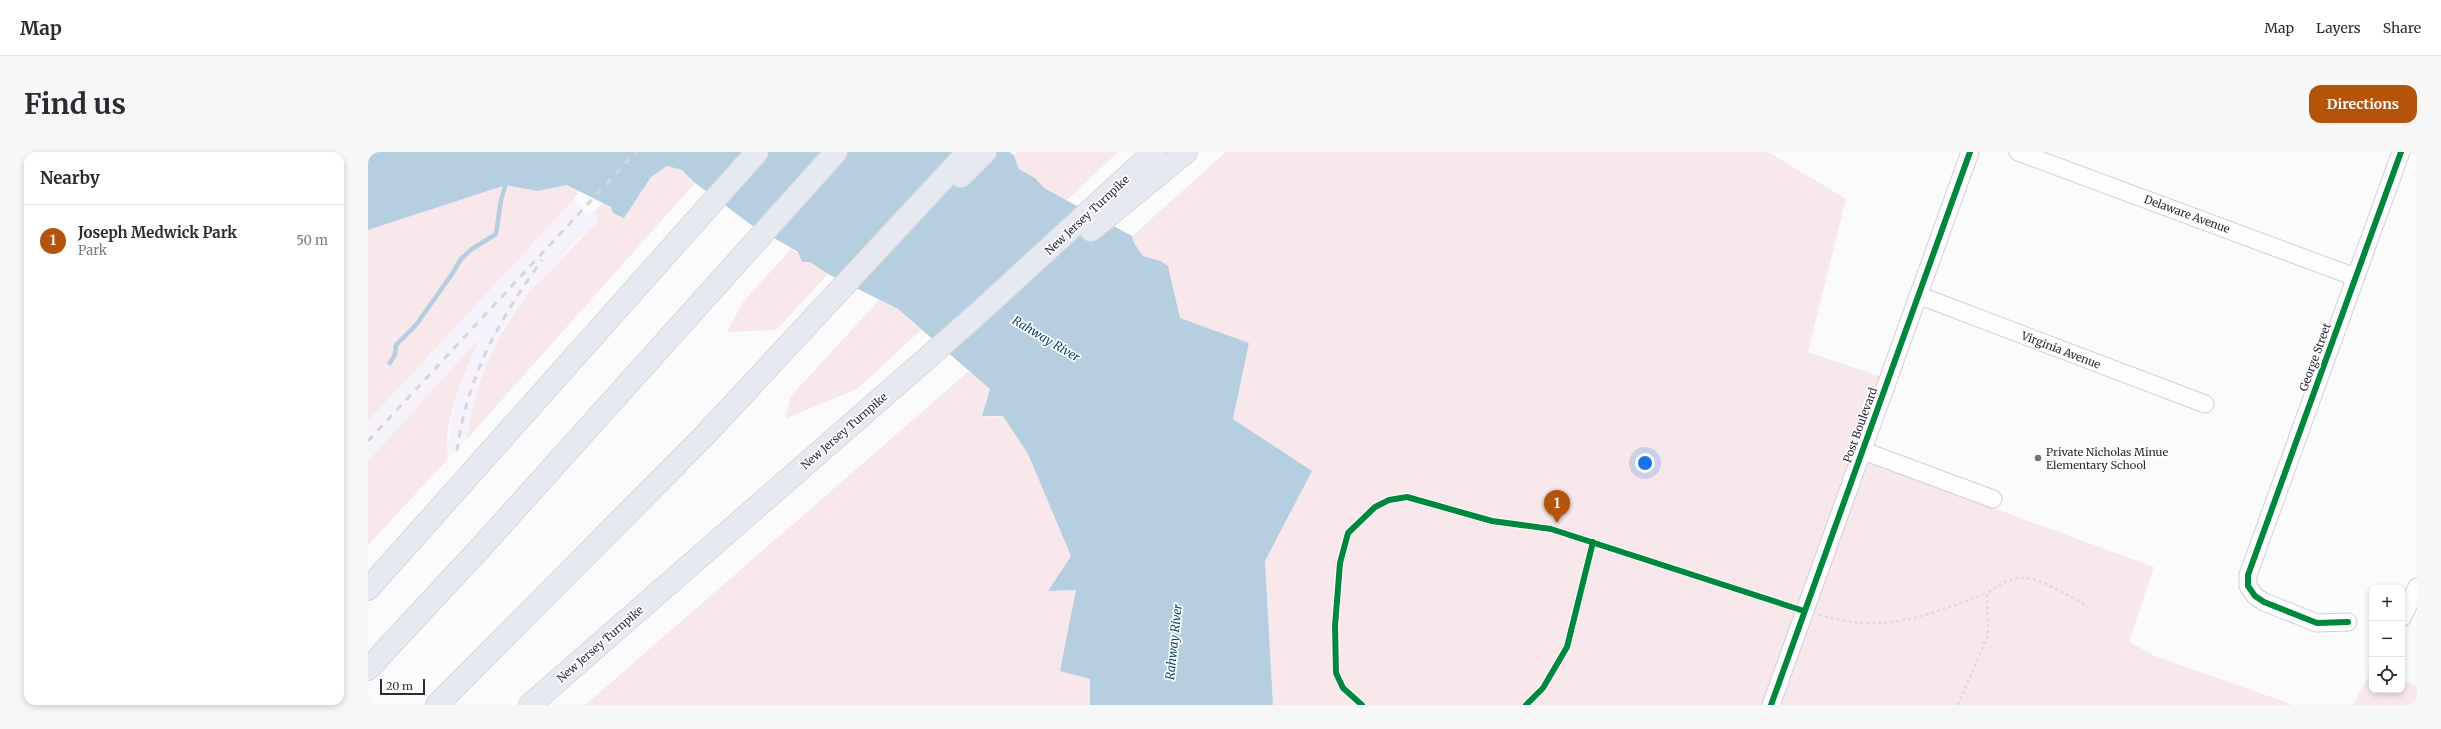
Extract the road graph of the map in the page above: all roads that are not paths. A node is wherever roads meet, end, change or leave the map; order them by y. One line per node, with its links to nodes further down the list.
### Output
1 (757, 152): 17 (highway)
2 (836, 152): 20 (highway)
3 (968, 152): 12 (highway)
4 (985, 152): 12 (highway)
5 (1186, 152): 9 (highway, New Jersey Turnpike)
6 (1970, 152): 11 (street, Post Boulevard)
7 (2018, 152): 10 (street, Delaware Avenue)
8 (2401, 152): 10 (street, George Street)
9 (1155, 161): 22 (highway, New Jersey Turnpike)
10 (2355, 277): 19 (street, George Street)
11 (1918, 295): 13 (street, Virginia Avenue); 14 (street, Post Boulevard)
12 (796, 338): 21 (highway)
13 (2205, 404)
14 (1862, 450): 15 (street); 23 (street, Post Boulevard)
15 (1993, 499)
16 (2417, 587): 18 (street)
17 (368, 589)
18 (2405, 612)
19 (2348, 622)
20 (368, 669)
21 (437, 705)
22 (530, 705)
23 (1771, 705)

